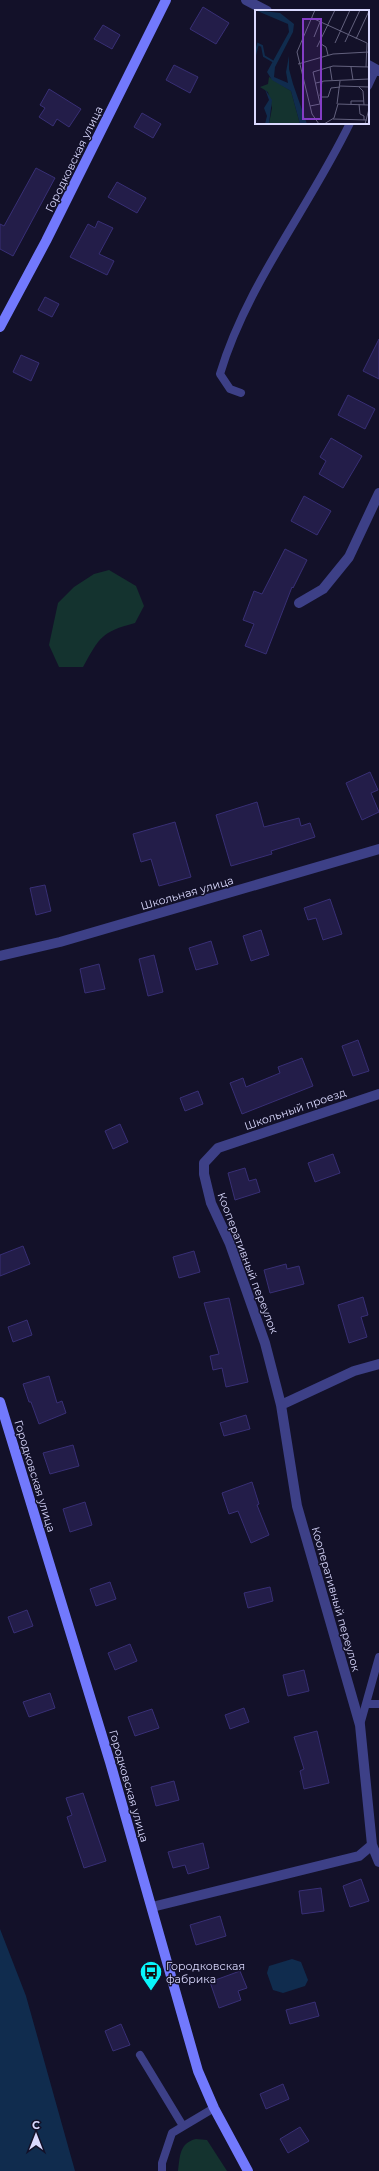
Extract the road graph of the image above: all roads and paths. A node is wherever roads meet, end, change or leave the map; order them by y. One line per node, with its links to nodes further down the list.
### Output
1 (166, 0): 7 (main road, Городковская улица)
2 (246, 0): 3 (street)
3 (264, 10)
4 (374, 68): 5 (lane)
5 (369, 83)
6 (349, 124): 8 (lane)
7 (0, 327)
8 (241, 393)
9 (379, 493): 10 (street)
10 (299, 603)
11 (379, 849): 12 (street, Школьная улица)
12 (0, 956)
13 (379, 1094): 14 (street, Школьный проезд)
14 (218, 1148): 17 (street, Кооперативный переулок)
15 (379, 1364): 17 (street)
16 (0, 1402): 24 (main road, Городковская улица)
17 (280, 1405): 21 (street, Кооперативный переулок)
18 (379, 1657): 19 (lane)
19 (366, 1704): 20 (lane); 21 (lane)
20 (379, 1704)
21 (360, 1725): 22 (street, Кооперативный переулок)
22 (372, 1845): 23 (street, Кооперативный переулок); 24 (street)
23 (379, 1862)
24 (152, 1907): 26 (main road, Городковская улица)
25 (140, 2055): 27 (lane)
26 (214, 2108): 27 (lane); 29 (main road, Городковская улица)
27 (183, 2126): 28 (lane)
28 (162, 2171)
29 (248, 2171)

